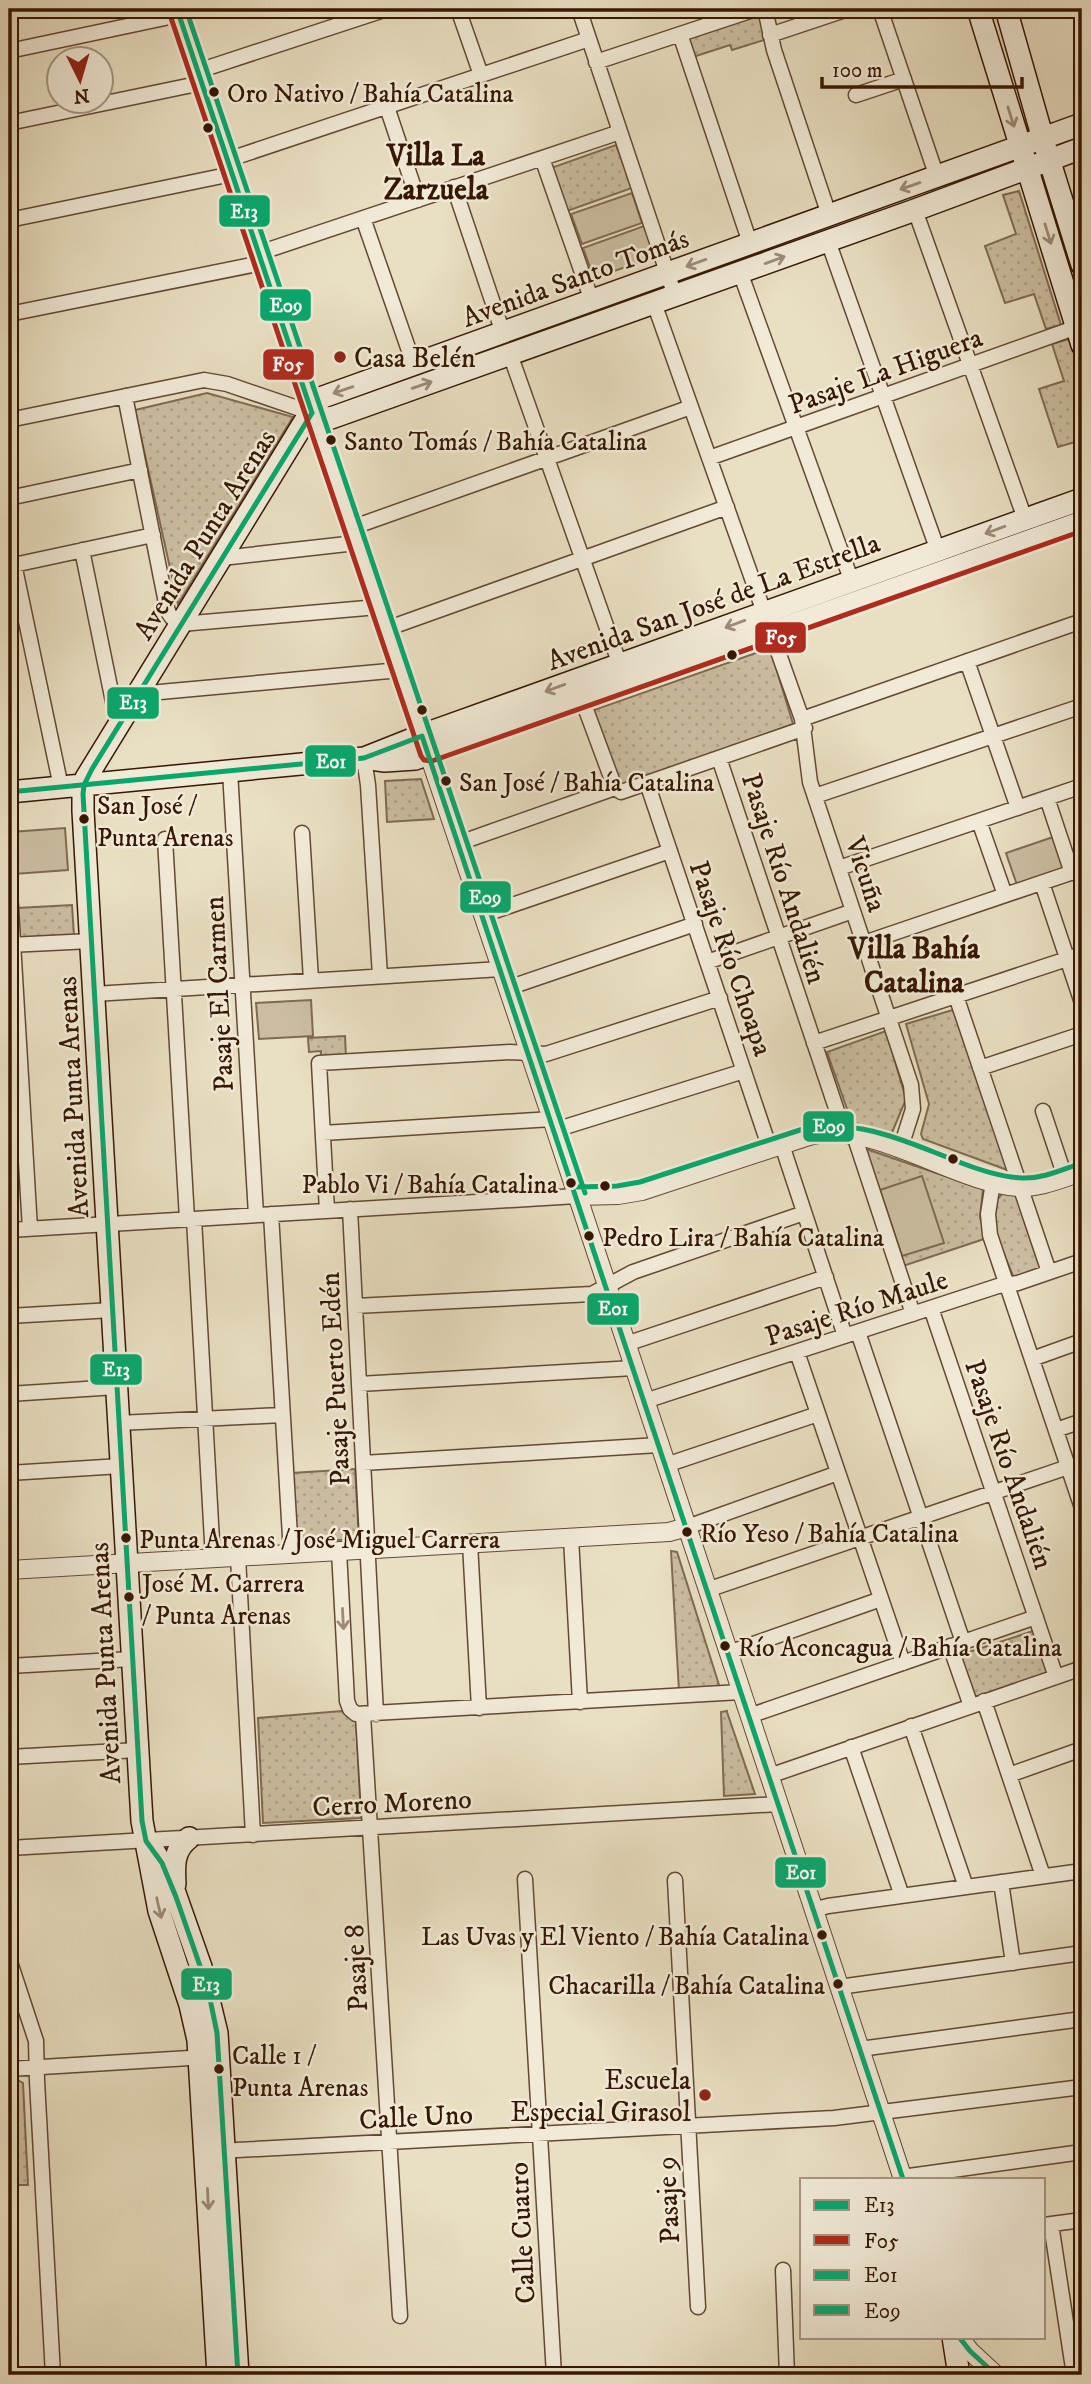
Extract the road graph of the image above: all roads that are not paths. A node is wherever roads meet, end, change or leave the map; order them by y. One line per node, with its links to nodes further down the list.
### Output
1 (387, 9): 17 (street)
2 (458, 9): 16 (street)
3 (579, 9): 13 (street)
4 (755, 9): 11 (street)
5 (765, 9): 12 (street)
6 (848, 9): 12 (street)
7 (880, 9): 18 (street)
8 (978, 9): 26 (main road, one-way to 26)
9 (1006, 9): 24 (main road)
10 (178, 12): 14 (street); 17 (street)
11 (680, 34): 15 (street); 37 (street)
12 (770, 34): 33 (street)
13 (589, 39): 15 (street); 16 (street)
14 (9, 51)
15 (596, 62): 23 (street)
16 (481, 75): 20 (street)
17 (200, 77): 21 (street); 28 (street)
18 (904, 79): 19 (street); 29 (street)
19 (856, 95)
20 (387, 107): 28 (street); 31 (street)
21 (9, 122)
22 (1082, 124): 24 (main road, Avenida Santo Tomás)
23 (620, 132): 27 (street); 41 (street)
24 (1046, 149): 25 (main road, Avenida Santo Tomás); 26 (main road, Avenida Santo Tomás); 39 (main road)
25 (1082, 149)
26 (1023, 157): 29 (main road, Avenida Santo Tomás); 32 (main road, Avenida Santo Tomás); 47 (main road, one-way to 47)
27 (542, 158): 30 (street); 43 (street)
28 (230, 167): 35 (street); 38 (street)
29 (937, 177): 33 (main road, Avenida Santo Tomás, one-way to 33)
30 (454, 187): 31 (street); 46 (street)
31 (418, 200): 34 (street)
32 (915, 210): 36 (main road, Avenida Santo Tomás); 50 (street)
33 (829, 215): 37 (main road, Avenida Santo Tomás)
34 (363, 218): 38 (street); 49 (street)
35 (9, 220)
36 (828, 241): 40 (main road, Avenida Santo Tomás, one-way to 36); 52 (street)
37 (750, 243): 41 (main road, Avenida Santo Tomás, one-way to 41)
38 (260, 258): 45 (street); 54 (street)
39 (1082, 265)
40 (740, 272): 42 (main road, Avenida Santo Tomás); 56 (street)
41 (667, 274): 42 (street); 43 (main road, Avenida Santo Tomás)
42 (675, 296): 44 (main road, Avenida Santo Tomás)
43 (592, 301): 46 (main road, Avenida Santo Tomás)
44 (654, 303): 48 (main road, Avenida Santo Tomás); 53 (street, Vicuña)
45 (9, 314)
46 (503, 333): 49 (main road, Avenida Santo Tomás)
47 (1079, 336): 50 (street, Pasaje La Higuera)
48 (510, 354): 54 (main road, Avenida Santo Tomás, one-way to 48); 58 (street)
49 (414, 365): 54 (main road, Avenida Santo Tomás, one-way to 54)
50 (970, 365): 52 (street, Pasaje La Higuera); 63 (street)
51 (125, 396): 54 (street); 55 (street); 59 (street)
52 (883, 396): 56 (street, Pasaje La Higuera); 68 (street)
53 (691, 407): 57 (street, Vicuña); 58 (street)
54 (312, 413): 66 (street); 69 (main road, Avenida Punta Arenas)
55 (9, 420)
56 (796, 427): 57 (street, Pasaje La Higuera); 72 (street)
57 (709, 458): 62 (street, Vicuña)
58 (547, 459): 66 (street); 70 (street)
59 (140, 470): 60 (street); 65 (street)
60 (9, 498)
61 (1082, 499): 63 (main road, Avenida San José de La Estrella)
62 (727, 507): 70 (street); 75 (street, Vicuña)
63 (1025, 519): 68 (main road, Avenida San José de La Estrella, one-way to 68)
64 (1082, 522): 75 (main road, Avenida San José de La Estrella)
65 (153, 536): 67 (street); 76 (street)
66 (354, 536): 69 (street); 73 (street)
67 (82, 550): 71 (street); 85 (street)
68 (938, 551): 72 (main road, Avenida San José de La Estrella)
69 (222, 558): 76 (main road, Avenida Punta Arenas)
70 (582, 559): 77 (street); 79 (street)
71 (12, 565): 94 (street)
72 (852, 582): 75 (main road, Avenida San José de La Estrella)
73 (378, 607): 76 (street); 77 (street)
74 (1082, 621): 78 (street)
75 (768, 622): 79 (main road, Avenida San José de La Estrella, one-way to 79); 82 (main road, Avenida San José de La Estrella); 84 (street, Vicuña)
76 (181, 624): 81 (main road, Avenida Punta Arenas)
77 (386, 629): 80 (street)
78 (967, 661): 84 (street); 86 (street)
79 (620, 665): 87 (main road, Avenida San José de La Estrella, one-way to 87)
80 (400, 670): 81 (street); 87 (street)
81 (138, 694): 85 (main road, Avenida Punta Arenas)
82 (582, 699): 87 (main road, Avenida San José de La Estrella); 95 (street)
83 (1082, 706): 86 (street)
84 (803, 723): 89 (street); 97 (street, Vicuña)
85 (118, 726): 92 (main road, Avenida Punta Arenas)
86 (993, 736): 97 (street); 99 (street)
87 (426, 745): 88 (main road, Avenida San José de La Estrella); 103 (street)
88 (364, 758): 90 (main road, Avenida San José de La Estrella); 121 (street)
89 (719, 758): 91 (street); 113 (street, Pasaje Río Andalién)
90 (230, 771): 92 (main road, Avenida San José de La Estrella); 123 (street, Pasaje El Carmen)
91 (648, 783): 95 (street); 104 (street, Pasaje Río Choapa)
92 (84, 785): 94 (main road, Avenida San José de La Estrella); 114 (main road, Avenida Punta Arenas)
93 (1082, 786): 98 (street)
94 (61, 787): 96 (main road, Avenida San José de La Estrella)
95 (617, 790): 103 (street)
96 (9, 792)
97 (815, 796): 105 (street, Vicuña)
98 (1047, 798): 99 (street); 106 (street)
99 (1017, 808): 100 (street)
100 (979, 821): 105 (street); 109 (street)
101 (302, 833): 122 (street)
102 (165, 839): 125 (street)
103 (459, 842): 111 (street)
104 (670, 851): 111 (street); 112 (street, Pasaje Río Choapa)
105 (839, 868): 110 (street, Vicuña)
106 (1077, 871): 108 (street)
107 (9, 875): 116 (street)
108 (1042, 883): 109 (street); 118 (street)
109 (1005, 895): 115 (street)
110 (853, 911): 113 (street); 115 (street, Vicuña)
111 (483, 915): 120 (street)
112 (695, 924): 119 (street, Pasaje Río Choapa); 124 (street)
113 (779, 937): 119 (street); 132 (street, Pasaje Río Andalién)
114 (91, 941): 116 (street); 126 (main road, Avenida Punta Arenas)
115 (864, 943): 130 (street, Vicuña)
116 (11, 945): 152 (street)
117 (1082, 954): 118 (street)
118 (1068, 959): 127 (street); 129 (street)
119 (707, 962): 128 (street, Pasaje Río Choapa)
120 (501, 969): 121 (street); 124 (street)
121 (380, 976): 122 (street)
122 (311, 980): 123 (street)
123 (242, 984): 125 (street); 149 (street, Pasaje El Carmen)
124 (508, 988): 133 (street)
125 (173, 989): 126 (street); 150 (street)
126 (94, 994): 151 (main road, Avenida Punta Arenas)
127 (956, 996): 130 (street); 134 (street)
128 (720, 998): 133 (street); 135 (street, Pasaje Río Choapa)
129 (1082, 1003)
130 (889, 1018): 132 (street); 141 (street, Vicuña)
131 (1082, 1034): 134 (street)
132 (814, 1043): 139 (street, Pasaje Río Andalién)
133 (530, 1054): 137 (street); 138 (street)
134 (980, 1068): 144 (street)
135 (744, 1071): 137 (street); 140 (street, Pasaje Río Choapa)
136 (1043, 1111): 142 (street)
137 (553, 1125): 138 (street); 145 (street)
138 (323, 1133): 147 (street)
139 (849, 1134): 140 (street); 141 (street); 162 (street, Pasaje Río Andalién)
140 (776, 1147): 145 (street); 148 (street, Pasaje Río Choapa)
141 (900, 1150): 143 (street)
142 (1074, 1175): 144 (street)
143 (993, 1182): 144 (street); 157 (street)
144 (1020, 1187): 155 (street)
145 (578, 1196): 146 (street); 158 (street)
146 (350, 1209): 147 (street); 159 (street, Pasaje Puerto Edén)
147 (327, 1211): 149 (street)
148 (804, 1213): 156 (street, Pasaje Río Choapa); 158 (street)
149 (263, 1215): 150 (street); 175 (street, Pasaje El Carmen)
150 (191, 1219): 151 (street); 176 (street)
151 (107, 1224): 152 (street); 161 (main road, Avenida Punta Arenas)
152 (30, 1228): 153 (street)
153 (9, 1230)
154 (1082, 1261): 155 (street, Pasaje Río Maule)
155 (1049, 1272): 157 (street, Pasaje Río Maule)
156 (826, 1277): 164 (street, Pasaje Río Choapa); 166 (street)
157 (1007, 1284): 160 (street, Pasaje Río Maule); 168 (street)
158 (607, 1286): 159 (street); 166 (street)
159 (355, 1306): 170 (street, Pasaje Puerto Edén)
160 (931, 1307): 162 (street, Pasaje Río Maule); 187 (street, Pasaje Río Andalién)
161 (112, 1310): 163 (street); 171 (main road, Avenida Punta Arenas)
162 (913, 1314): 164 (street, Pasaje Río Maule)
163 (9, 1316)
164 (852, 1334): 167 (street, Pasaje Río Maule); 189 (street, Pasaje Río Choapa)
165 (1082, 1341): 168 (street)
166 (626, 1344): 169 (street)
167 (797, 1352): 173 (street, Pasaje Río Maule); 174 (street)
168 (1032, 1359): 179 (street)
169 (634, 1368): 170 (street); 173 (street)
170 (359, 1384): 181 (street, Pasaje Puerto Edén)
171 (116, 1387): 172 (street); 178 (main road, Avenida Punta Arenas)
172 (9, 1394)
173 (645, 1401): 180 (street)
174 (818, 1414): 182 (street); 186 (street)
175 (282, 1415): 176 (street); 196 (street, Pasaje El Carmen)
176 (205, 1419): 178 (street); 198 (street)
177 (1082, 1421): 179 (street)
178 (118, 1423): 183 (main road, Avenida Punta Arenas)
179 (1056, 1430): 184 (street)
180 (659, 1445): 181 (street); 182 (street)
181 (363, 1463): 194 (street, Pasaje Puerto Edén)
182 (666, 1465): 190 (street)
183 (121, 1466): 185 (street); 199 (main road, Avenida Punta Arenas)
184 (1068, 1466): 187 (street); 188 (street)
185 (9, 1473)
186 (838, 1473): 190 (street); 192 (street)
187 (993, 1492): 189 (street); 203 (street, Pasaje Río Andalién)
188 (1082, 1508)
189 (920, 1517): 192 (street); 204 (street, Pasaje Río Choapa)
190 (687, 1527): 191 (street); 201 (street)
191 (570, 1538): 193 (street); 212 (street)
192 (860, 1538): 201 (street); 202 (street)
193 (470, 1544): 194 (street); 214 (street)
194 (368, 1549): 195 (street); 215 (street, Pasaje Puerto Edén)
195 (339, 1551): 196 (street); 215 (street, Pasaje Puerto Edén, one-way to 215)
196 (291, 1554): 197 (street)
197 (238, 1557): 198 (street); 226 (street)
198 (213, 1559): 199 (street)
199 (127, 1564): 200 (street); 206 (main road, Avenida Punta Arenas)
200 (9, 1570)
201 (707, 1590): 205 (street)
202 (881, 1599): 205 (street); 207 (street)
203 (1035, 1617): 204 (street); 210 (street, Pasaje Río Andalién)
204 (957, 1644): 207 (street); 213 (street, Pasaje Río Choapa)
205 (728, 1653): 211 (street)
206 (132, 1659): 208 (street); 219 (main road, Avenida Punta Arenas)
207 (903, 1663): 216 (street)
208 (9, 1666)
209 (1082, 1668): 210 (street)
210 (1056, 1677): 213 (street)
211 (741, 1692): 212 (street); 216 (street)
212 (580, 1702): 214 (street)
213 (977, 1704): 217 (street); 222 (street, Pasaje Río Choapa)
214 (479, 1708): 215 (street)
215 (370, 1714): 225 (street, Pasaje Puerto Edén)
216 (749, 1716): 223 (street)
217 (911, 1726): 218 (street); 235 (street)
218 (851, 1747): 223 (street); 237 (street)
219 (138, 1750): 221 (street); 228 (main road, Avenida Punta Arenas)
220 (1082, 1751): 222 (street)
221 (9, 1757)
222 (1009, 1775): 231 (street, Pasaje Río Choapa)
223 (769, 1776): 224 (street)
224 (778, 1804): 225 (street, Cerro Moreno); 238 (street)
225 (372, 1828): 226 (street, Cerro Moreno); 253 (street, Pasaje 8)
226 (253, 1835): 227 (street, Cerro Moreno)
227 (189, 1838): 228 (street, Cerro Moreno); 236 (main road)
228 (146, 1841): 229 (street, Cerro Moreno); 236 (main road, Avenida Punta Arenas); 246 (main road, Avenida Punta Arenas, one-way to 246)
229 (9, 1848)
230 (1082, 1871): 231 (street)
231 (1043, 1876): 234 (street)
232 (525, 1879): 252 (street, Calle Cuatro)
233 (675, 1880): 251 (street, Pasaje 9)
234 (1001, 1882): 235 (street); 241 (street)
235 (966, 1887): 237 (street)
236 (176, 1896): 246 (main road, Avenida Punta Arenas)
237 (902, 1896): 238 (street)
238 (813, 1910): 243 (street)
239 (1082, 1953): 241 (street)
240 (9, 1959): 242 (street)
241 (1013, 1963): 243 (street)
242 (11, 1975): 247 (street)
243 (839, 1987): 245 (street)
244 (1082, 2019): 245 (street)
245 (860, 2049): 250 (street)
246 (210, 2057): 247 (street); 254 (main road, Avenida Punta Arenas)
247 (36, 2067): 248 (street); 264 (street)
248 (9, 2069)
249 (1082, 2087): 250 (street, Calle Uno)
250 (881, 2113): 251 (street, Calle Uno); 256 (street)
251 (688, 2126): 252 (street, Calle Uno); 260 (street, Pasaje 9)
252 (540, 2134): 253 (street, Calle Uno); 267 (street, Calle Cuatro)
253 (390, 2142): 254 (street, Calle Uno); 261 (street, Pasaje 8)
254 (216, 2151): 265 (main road, Avenida Punta Arenas, one-way to 265); 266 (main road, Avenida Punta Arenas)
255 (1082, 2152): 256 (street)
256 (902, 2178)
257 (1082, 2220): 258 (street)
258 (1047, 2224): 271 (street)
259 (783, 2270): 268 (street)
260 (698, 2307)
261 (400, 2316)
262 (953, 2338): 269 (main road)
263 (960, 2338): 270 (street)
264 (53, 2375)
265 (218, 2375)
266 (238, 2375)
267 (554, 2375)
268 (788, 2375)
269 (959, 2375)
270 (996, 2375)
271 (1074, 2375)

